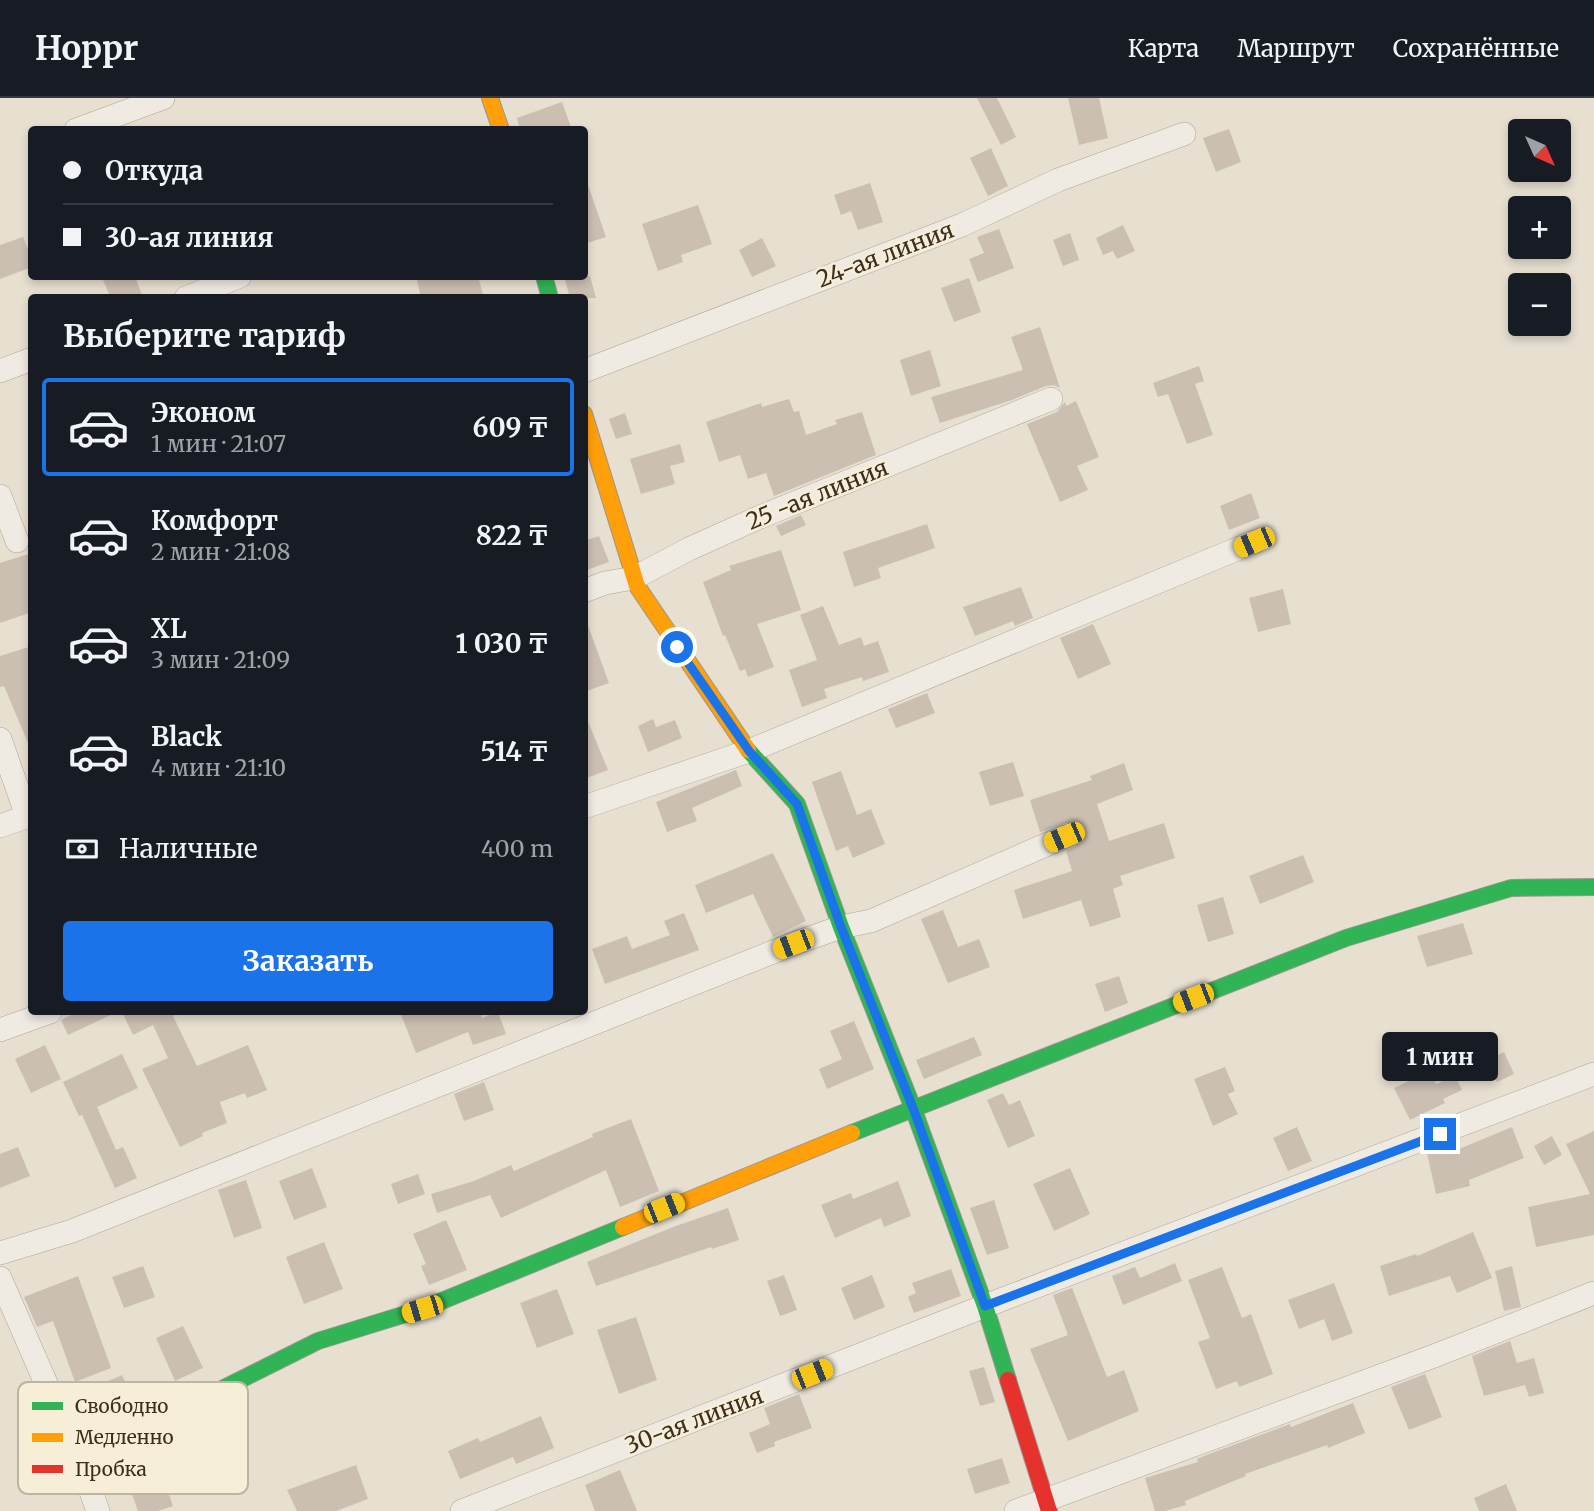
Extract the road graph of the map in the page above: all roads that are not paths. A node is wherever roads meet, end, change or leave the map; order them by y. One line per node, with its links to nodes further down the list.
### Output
1 (163, 98): 3 (street)
2 (490, 98): 4 (street)
3 (87, 126)
4 (499, 126)
5 (1184, 134): 9 (street, 24-ая линия)
6 (230, 280): 7 (street)
7 (196, 294)
8 (28, 360): 10 (street)
9 (588, 369)
10 (0, 371)
11 (1051, 399): 16 (street, 25 -ая линия)
12 (588, 427): 16 (street)
13 (0, 495): 15 (street)
14 (1254, 542): 19 (street)
15 (16, 543)
16 (634, 578): 17 (street, 25 -ая линия); 19 (street)
17 (588, 590)
18 (0, 739): 21 (street)
19 (749, 751): 20 (street); 26 (street)
20 (588, 806)
21 (28, 813)
22 (28, 816): 23 (street)
23 (0, 826)
24 (1064, 837): 26 (street)
25 (1594, 887): 30 (street)
26 (841, 927): 30 (street); 31 (street)
27 (42, 1015): 28 (street)
28 (0, 1030)
29 (1594, 1074): 34 (street, 30-ая линия)
30 (913, 1108): 34 (street); 36 (street)
31 (0, 1253)
32 (0, 1278): 35 (street)
33 (1594, 1293): 38 (street)
34 (985, 1306): 38 (street); 40 (street, 30-ая линия)
35 (44, 1382)
36 (236, 1382)
37 (92, 1494): 39 (street)
38 (1047, 1505): 41 (street)
39 (99, 1511)
40 (462, 1511)
41 (1016, 1511)

